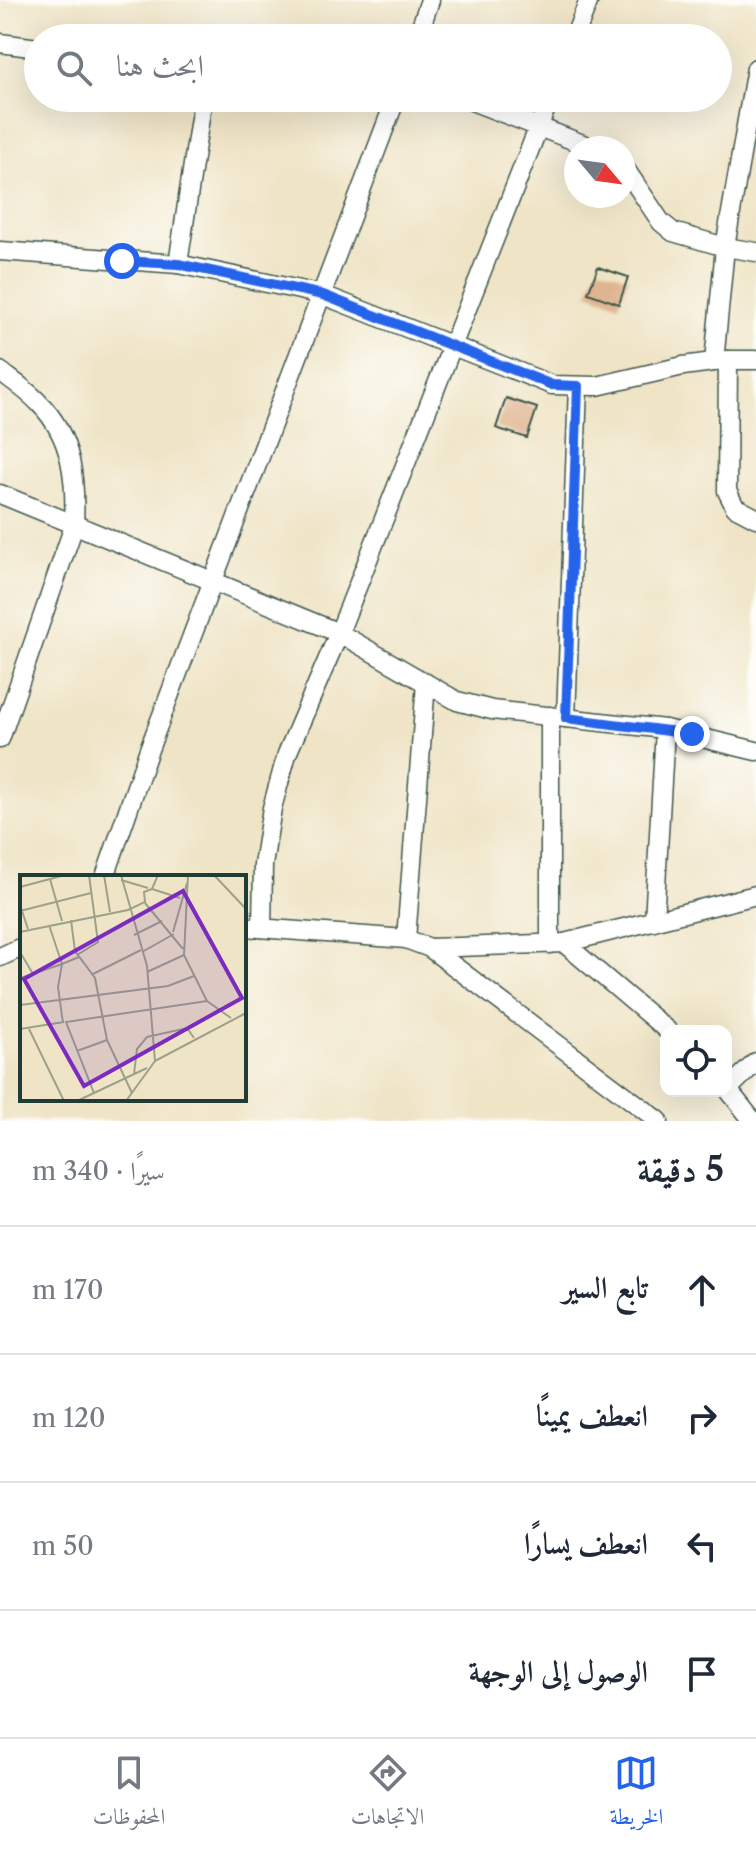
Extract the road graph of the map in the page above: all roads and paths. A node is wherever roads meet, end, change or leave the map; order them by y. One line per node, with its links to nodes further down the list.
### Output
1 (430, 0): 3 (street)
2 (589, 0): 4 (street)
3 (422, 24)
4 (580, 24)
5 (0, 43): 6 (street)
6 (24, 46)
7 (756, 68): 15 (street)
8 (201, 112): 18 (street)
9 (390, 112): 19 (street)
10 (500, 112): 12 (street)
11 (545, 112): 12 (street)
12 (539, 127): 13 (street); 20 (street)
13 (564, 137)
14 (636, 185): 15 (street)
15 (725, 247): 17 (street); 22 (street)
16 (0, 251): 18 (street)
17 (756, 252)
18 (178, 264): 19 (street)
19 (323, 295): 20 (street); 28 (street)
20 (454, 347): 24 (street); 29 (street)
21 (756, 360): 22 (street)
22 (721, 361): 24 (street); 26 (street)
23 (0, 371): 27 (street)
24 (578, 386): 31 (street)
25 (0, 494): 27 (street)
26 (756, 518)
27 (74, 526): 28 (street); 33 (street)
28 (212, 581): 29 (street); 35 (street)
29 (339, 633): 30 (street); 38 (street)
30 (426, 683): 31 (street); 39 (street)
31 (558, 717): 32 (street); 40 (street)
32 (665, 729): 34 (street); 37 (street)
33 (0, 739)
34 (756, 751)
35 (106, 875)
36 (756, 895): 37 (street)
37 (654, 921): 40 (street)
38 (253, 928): 39 (street)
39 (406, 939): 42 (street)
40 (557, 943): 42 (street); 44 (street)
41 (20, 948): 43 (street)
42 (430, 948): 48 (street)
43 (0, 957)
44 (660, 1025)
45 (756, 1062): 46 (street)
46 (732, 1084)
47 (732, 1094): 49 (street)
48 (659, 1121)
49 (753, 1121)

